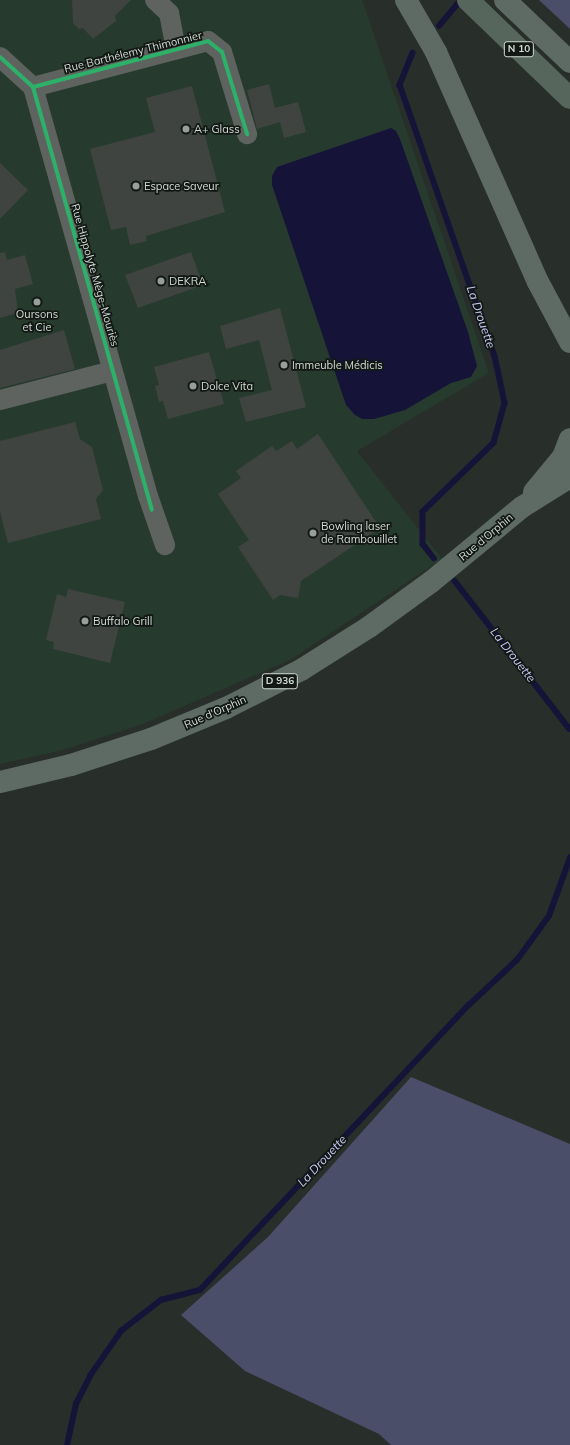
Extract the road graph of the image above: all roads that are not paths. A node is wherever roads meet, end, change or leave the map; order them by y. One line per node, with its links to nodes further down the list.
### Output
1 (155, 0): 5 (street, Rue Barthélemy Thimonnier)
2 (406, 0): 11 (main road)
3 (468, 0): 9 (highway, N 10)
4 (505, 0): 7 (main road, N 10)
5 (176, 49): 8 (street, Rue Barthélemy Thimonnier); 10 (street, Rue Barthélemy Thimonnier)
6 (0, 57): 8 (street)
7 (570, 62)
8 (33, 87): 12 (street, Rue Hippolyte Mège-Mouriès)
9 (570, 98)
10 (247, 134)
11 (570, 342)
12 (112, 371): 13 (street); 17 (street, Rue Hippolyte Mège-Mouriès)
13 (0, 400)
14 (570, 439): 16 (main road, Rue d'Orphin / D 936)
15 (570, 477): 16 (main road, Rue d'Orphin / D 936)
16 (522, 507): 18 (main road, Rue d'Orphin / D 936)
17 (165, 545)
18 (0, 782)

